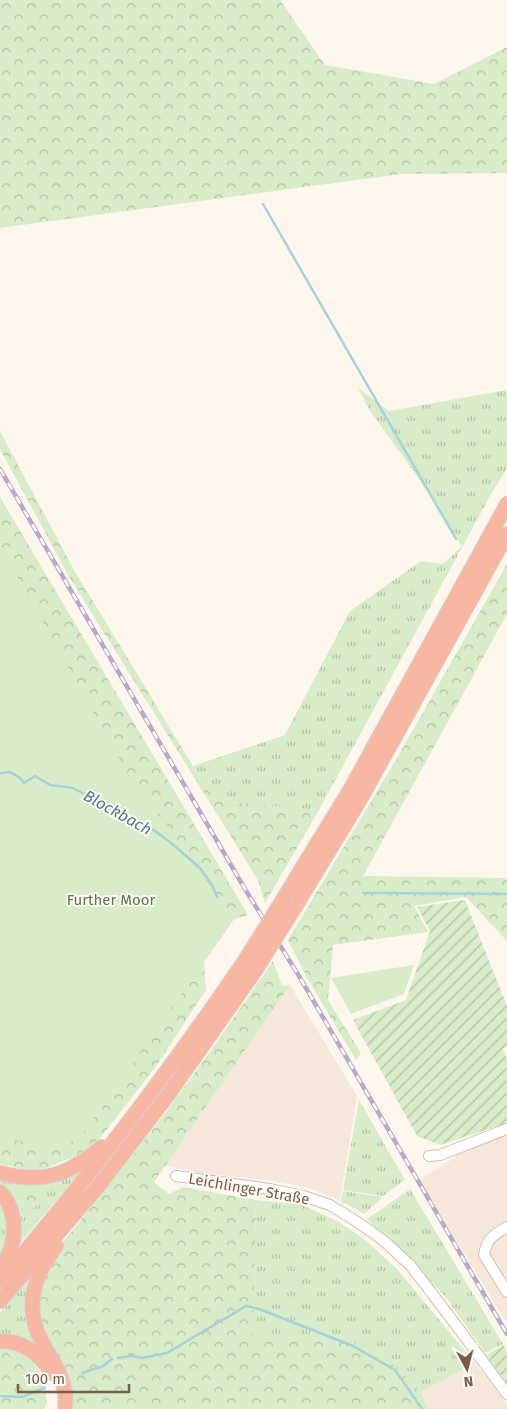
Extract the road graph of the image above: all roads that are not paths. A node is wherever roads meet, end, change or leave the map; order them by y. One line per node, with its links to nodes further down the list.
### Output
1 (507, 504): 3 (highway, bridge)
2 (507, 534): 8 (highway, bridge)
3 (133, 1118): 6 (highway); 11 (highway)
4 (507, 1129): 5 (street)
5 (429, 1156)
6 (0, 1172)
7 (176, 1176): 15 (street, Leichlinger Straße)
8 (100, 1184): 13 (highway); 17 (highway)
9 (0, 1192): 11 (highway)
10 (507, 1227): 12 (street)
11 (1, 1278)
12 (507, 1292)
13 (0, 1301)
14 (0, 1341): 16 (highway)
15 (507, 1394)
16 (58, 1409)
17 (65, 1409)

